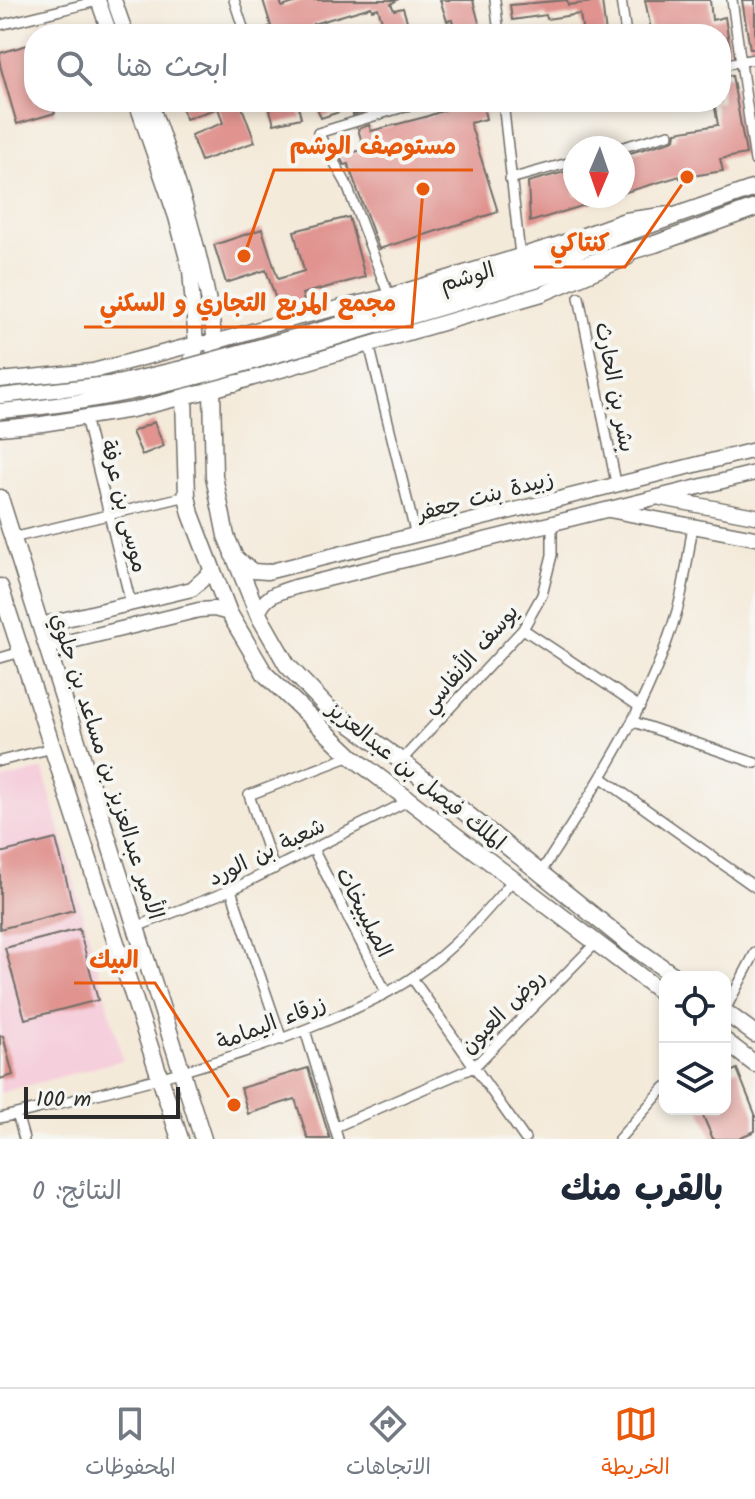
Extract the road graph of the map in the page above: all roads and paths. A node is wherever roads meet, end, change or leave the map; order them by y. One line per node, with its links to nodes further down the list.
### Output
1 (114, 0): 8 (street)
2 (234, 0): 9 (street)
3 (495, 0): 10 (street)
4 (621, 0): 11 (street)
5 (732, 0): 14 (street)
6 (98, 1): 7 (street); 12 (street)
7 (106, 24)
8 (122, 24)
9 (242, 24)
10 (498, 24)
11 (625, 24)
12 (0, 25)
13 (755, 59): 14 (street)
14 (740, 61): 15 (street); 22 (street)
15 (731, 63)
16 (139, 112): 35 (street)
17 (154, 112): 34 (street)
18 (387, 112): 30 (street)
19 (504, 112): 24 (street)
20 (669, 134): 21 (street)
21 (635, 144)
22 (755, 161)
23 (563, 164): 24 (street)
24 (510, 179): 29 (street)
25 (755, 188): 27 (main road, الوشم)
26 (755, 208): 28 (main road, الوشم)
27 (687, 212): 29 (street); 33 (main road, الوشم)
28 (655, 244): 33 (main road, الوشم); 36 (street)
29 (520, 255): 30 (street)
30 (389, 296): 32 (street)
31 (579, 297): 51 (street, بشر بن الحارث)
32 (296, 318): 34 (street); 38 (street)
33 (381, 318): 42 (street, الوشم, bridge); 44 (street, الوشم, bridge)
34 (215, 342): 35 (street); 40 (main road)
35 (196, 344): 37 (street); 40 (main road); 43 (main road, الملك فيصل بن عبدالعزيز)
36 (369, 344): 38 (street); 60 (street)
37 (156, 354): 39 (street); 43 (street)
38 (308, 362): 41 (street)
39 (0, 380)
40 (211, 380): 41 (main road); 43 (main road); 63 (main road, الملك فيصل بن عبدالعزيز)
41 (235, 383)
42 (0, 396)
43 (179, 397): 45 (street); 52 (main road, الملك فيصل بن عبدالعزيز)
44 (0, 411)
45 (85, 417): 46 (street); 56 (street, موسى بن عرفة)
46 (0, 428)
47 (755, 450): 48 (street, زبيدة بنت جعفر)
48 (724, 457): 50 (street); 51 (street, زبيدة بنت جعفر)
49 (755, 473): 50 (street, زبيدة بنت جعفر)
50 (729, 479): 53 (street, زبيدة بنت جعفر); 57 (street)
51 (616, 483): 60 (street, زبيدة بنت جعفر)
52 (187, 496): 56 (street); 65 (main road, الملك فيصل بن عبدالعزيز)
53 (656, 497): 55 (street, زبيدة بنت جعفر); 57 (street)
54 (0, 498): 61 (main road, الأمير عبدالعزيز بن مساعد بن جلوي)
55 (604, 509): 58 (street, زبيدة بنت جعفر); 59 (street)
56 (109, 516): 61 (street); 69 (street, موسى بن عرفة)
57 (754, 516)
58 (552, 522): 67 (street, زبيدة بنت جعفر); 74 (street, يوسف الأنفاسي)
59 (693, 526): 62 (street); 78 (street)
60 (416, 536): 64 (street, زبيدة بنت جعفر)
61 (12, 538): 73 (main road, الأمير عبدالعزيز بن مساعد بن جلوي)
62 (755, 538)
63 (232, 554): 64 (street, زبيدة بنت جعفر); 72 (main road, الملك فيصل بن عبدالعزيز)
64 (285, 569): 67 (street)
65 (212, 571): 68 (street); 70 (main road, الملك فيصل بن عبدالعزيز)
66 (0, 587): 76 (main road, الأمير عبدالعزيز بن مساعد بن جلوي)
67 (295, 587): 72 (street, زبيدة بنت جعفر)
68 (178, 593): 69 (street); 71 (street)
69 (131, 604): 73 (street)
70 (229, 613): 71 (street); 81 (main road, الملك فيصل بن عبدالعزيز)
71 (185, 614): 75 (street)
72 (258, 614): 83 (main road, الملك فيصل بن عبدالعزيز)
73 (41, 625): 75 (main road, الأمير عبدالعزيز بن مساعد بن جلوي)
74 (523, 629): 78 (street); 83 (street, يوسف الأنفاسي)
75 (47, 647): 93 (main road, الأمير عبدالعزيز بن مساعد بن جلوي)
76 (21, 652): 77 (street); 80 (main road, الأمير عبدالعزيز بن مساعد بن جلوي)
77 (0, 658)
78 (640, 707): 79 (street)
79 (634, 722): 84 (street); 85 (street)
80 (53, 748): 82 (street); 109 (main road, الأمير عبدالعزيز بن مساعد بن جلوي)
81 (351, 756): 86 (main road, الملك فيصل بن عبدالعزيز); 88 (street)
82 (0, 761)
83 (401, 761): 89 (main road, الملك فيصل بن عبدالعزيز)
84 (755, 763)
85 (602, 778): 89 (street); 91 (street)
86 (408, 801): 87 (street, شعبة بن الورد); 90 (main road, الملك فيصل بن عبدالعزيز)
87 (313, 849): 88 (street, شعبة بن الورد); 99 (street, الصليبيخات)
88 (274, 869): 92 (street, شعبة بن الورد)
89 (541, 872): 96 (main road, الملك فيصل بن عبدالعزيز)
90 (513, 880): 94 (main road, الملك فيصل بن عبدالعزيز); 97 (street, زرقاء اليمامة)
91 (755, 887)
92 (231, 890): 93 (street, شعبة بن الورد); 104 (street)
93 (136, 927): 108 (main road, الأمير عبدالعزيز بن مساعد بن جلوي)
94 (596, 943): 98 (main road, الملك فيصل بن عبدالعزيز); 107 (street, روض العيون)
95 (755, 953): 100 (street)
96 (667, 971)
97 (412, 978): 99 (street, زرقاء اليمامة); 107 (street)
98 (659, 990)
99 (386, 992): 102 (street, زرقاء اليمامة)
100 (731, 999)
101 (731, 1016): 103 (main road)
102 (305, 1030): 104 (street, زرقاء اليمامة); 113 (street)
103 (755, 1034)
104 (282, 1040): 108 (street, زرقاء اليمامة)
105 (728, 1043): 106 (main road)
106 (755, 1064)
107 (474, 1067): 113 (street, روض العيون); 118 (street)
108 (182, 1073): 109 (street, زرقاء اليمامة); 116 (main road, الأمير عبدالعزيز بن مساعد بن جلوي)
109 (160, 1078): 111 (street, زرقاء اليمامة); 115 (main road, الأمير عبدالعزيز بن مساعد بن جلوي)
110 (659, 1094): 119 (street)
111 (17, 1114): 112 (street, زرقاء اليمامة); 114 (street)
112 (0, 1118)
113 (335, 1127): 117 (street)
114 (24, 1139)
115 (180, 1139)
116 (203, 1139)
117 (338, 1139)
118 (525, 1139)
119 (619, 1139)

